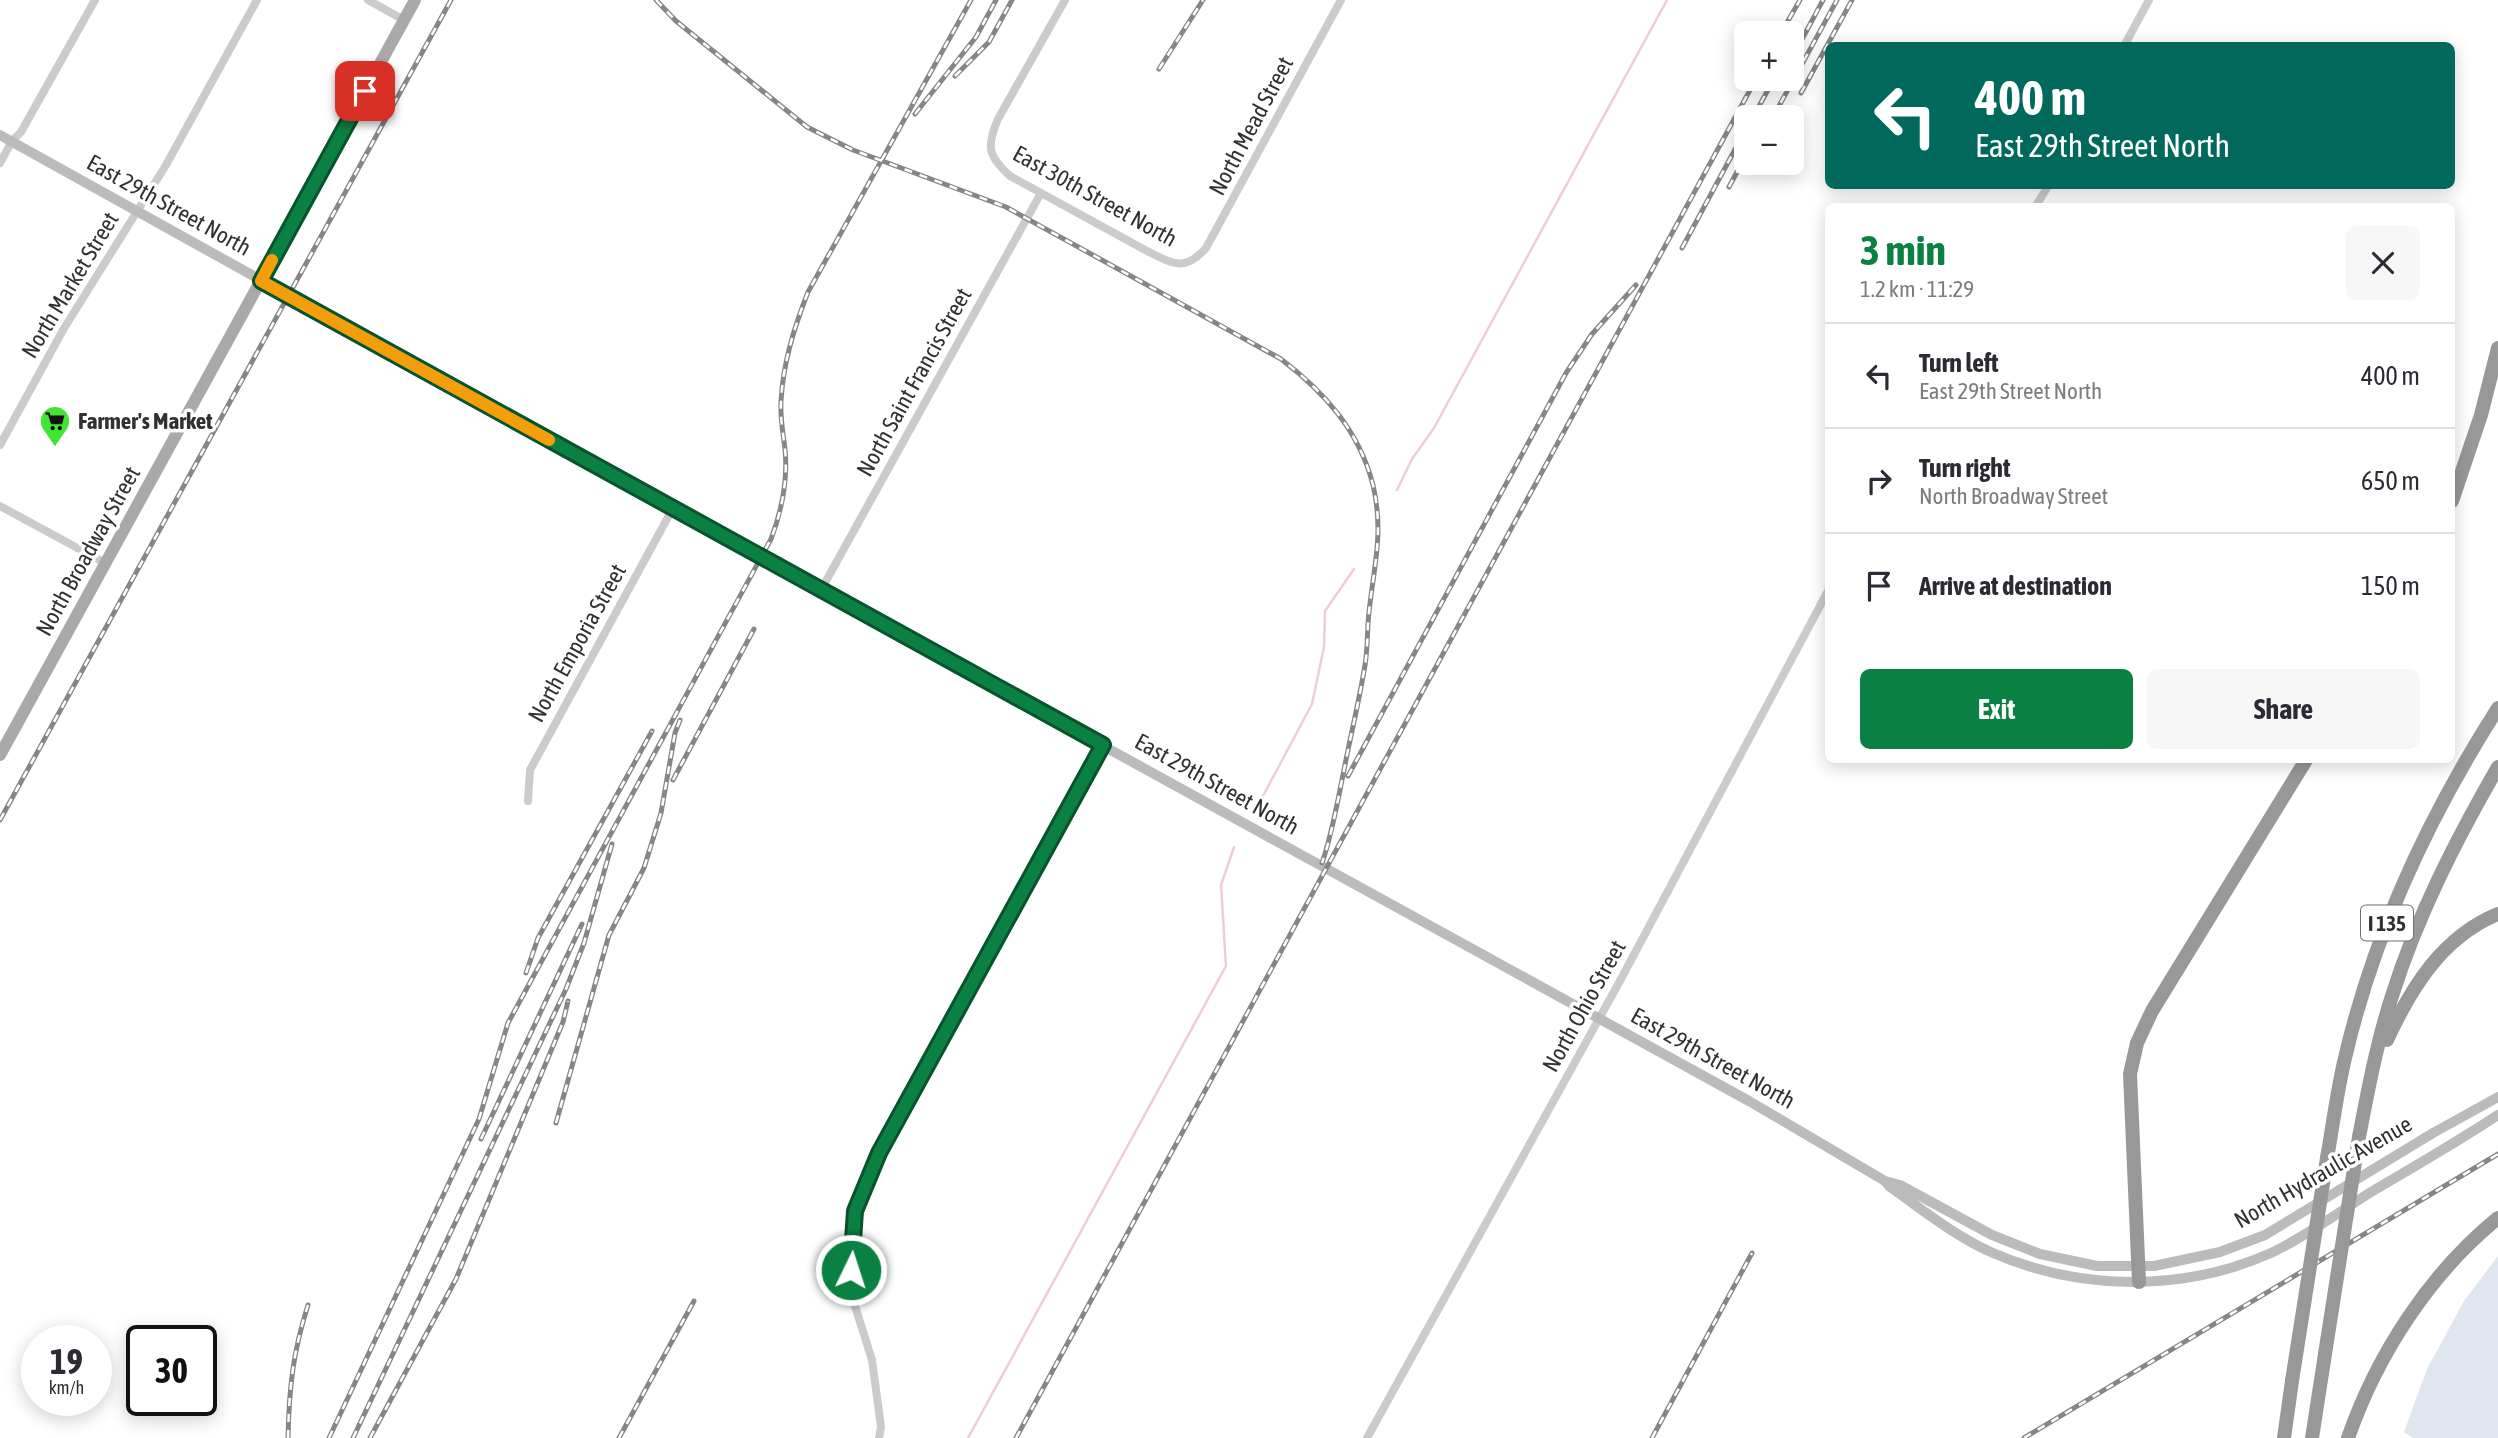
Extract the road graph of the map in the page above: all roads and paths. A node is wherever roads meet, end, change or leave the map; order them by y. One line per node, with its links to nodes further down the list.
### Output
1 (95, 0): 11 (street)
2 (257, 0): 14 (street, North Market Street)
3 (368, 0): 8 (street)
4 (415, 0): 8 (main road, North Broadway Street)
5 (1065, 0): 13 (street, East 30th Street North)
6 (1341, 0): 15 (street, North Mead Street)
7 (2149, 0): 9 (street)
8 (404, 20): 16 (main road, North Broadway Street)
9 (2126, 42)
10 (0, 135): 11 (street, East 29th Street North)
11 (12, 141): 12 (street); 14 (street, East 29th Street North)
12 (0, 163)
13 (1041, 193): 15 (street, East 30th Street North); 23 (street, North Saint Francis Street)
14 (137, 212): 16 (street, East 29th Street North); 18 (street, North Market Street)
15 (1188, 263)
16 (261, 281): 21 (street, East 29th Street North); 22 (main road, North Broadway Street)
17 (2498, 348): 19 (highway)
18 (0, 445)
19 (2455, 492)
20 (0, 506): 22 (street)
21 (673, 508): 23 (street, East 29th Street North); 30 (street, North Emporia Street)
22 (105, 563): 27 (main road, North Broadway Street)
23 (821, 590): 26 (street, East 29th Street North)
24 (1825, 596): 32 (street, North Ohio Street)
25 (2498, 708): 42 (highway, I 135, bridge)
26 (1103, 745): 32 (street, East 29th Street North); 40 (street)
27 (0, 755)
28 (2304, 763): 38 (highway)
29 (2498, 767): 33 (highway, I 135)
30 (528, 801)
31 (2498, 914): 33 (highway)
32 (1599, 1019): 36 (street, East 29th Street North); 41 (street, North Ohio Street)
33 (2371, 1076): 43 (highway, I 135, bridge)
34 (2498, 1097): 38 (street, North Hydraulic Avenue)
35 (2498, 1115): 39 (street, East 29th Street North)
36 (1885, 1181): 38 (street, North Hydraulic Avenue); 39 (street, East 29th Street North)
37 (2498, 1218): 44 (highway)
38 (2139, 1265): 39 (highway)
39 (2146, 1282)
40 (878, 1438)
41 (1367, 1438)
42 (2284, 1438)
43 (2312, 1438)
44 (2348, 1438)

